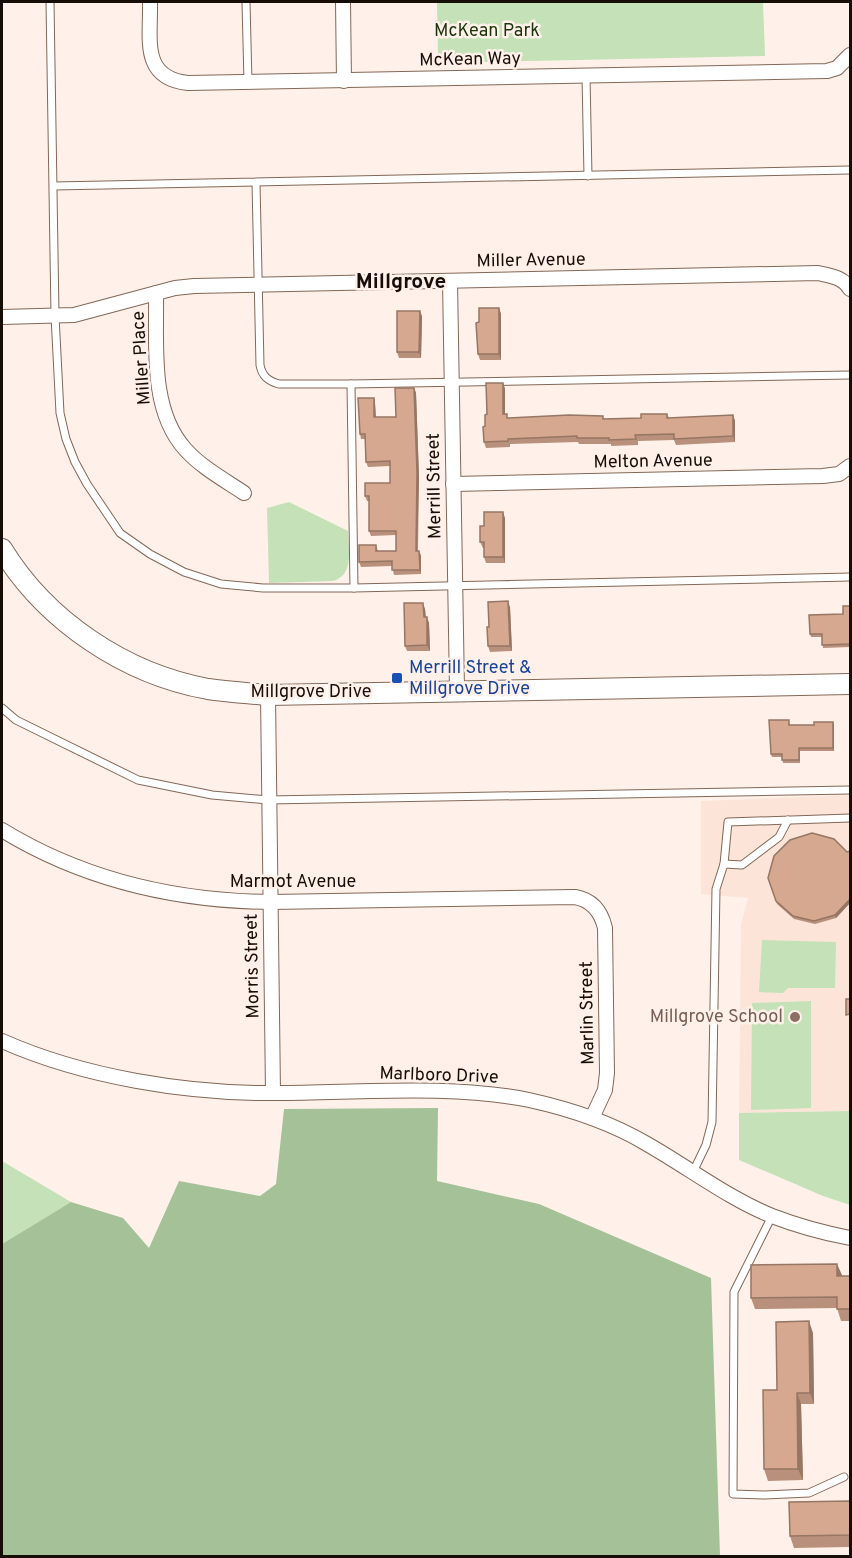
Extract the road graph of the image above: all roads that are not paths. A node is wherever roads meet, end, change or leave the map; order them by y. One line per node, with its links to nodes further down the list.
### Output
1 (50, 2): 12 (lane)
2 (150, 2): 8 (street, McKean Way)
3 (246, 2): 8 (lane)
4 (343, 2): 7 (street)
5 (850, 56): 6 (street, McKean Way)
6 (586, 76): 7 (street, McKean Way); 10 (lane)
7 (344, 81): 8 (street, McKean Way)
8 (248, 82)
9 (850, 170): 10 (lane)
10 (588, 177): 11 (lane)
11 (256, 183): 12 (lane); 14 (lane)
12 (54, 186): 17 (lane)
13 (450, 281): 14 (street, Miller Avenue); 15 (street, Miller Avenue); 20 (street, Merrill Street)
14 (257, 285): 16 (street, Miller Avenue); 21 (lane)
15 (849, 286)
16 (156, 293): 17 (street, Miller Avenue); 24 (street, Miller Place)
17 (55, 316): 18 (street, Miller Avenue); 28 (lane)
18 (2, 317)
19 (850, 375): 20 (lane)
20 (451, 381): 21 (lane); 23 (street, Merrill Street)
21 (351, 384): 28 (lane)
22 (850, 466): 23 (street, Melton Avenue)
23 (453, 484): 27 (street, Merrill Street)
24 (244, 493)
25 (2, 549): 31 (street, Millgrove Drive)
26 (850, 577): 27 (lane)
27 (455, 585): 28 (lane); 30 (street, Merrill Street)
28 (354, 588)
29 (850, 684): 30 (street, Millgrove Drive)
30 (457, 690): 31 (street, Millgrove Drive)
31 (268, 695): 34 (street, Morris Street)
32 (2, 708): 34 (lane)
33 (850, 790): 34 (lane)
34 (268, 800): 40 (street, Morris Street)
35 (850, 811): 36 (lane)
36 (850, 818): 37 (lane)
37 (788, 820): 39 (lane); 39 (lane)
38 (2, 830): 40 (street, Marmot Avenue)
39 (724, 864): 45 (lane)
40 (271, 902): 41 (street, Marmot Avenue); 43 (street, Morris Street)
41 (595, 906): 44 (street, Marlin Street)
42 (2, 1041): 43 (street, Marlboro Drive)
43 (273, 1093): 44 (street, Marlboro Drive)
44 (592, 1118): 45 (street, Marlboro Drive)
45 (693, 1172): 46 (street, Marlboro Drive)
46 (772, 1216): 47 (street, Marlboro Drive); 48 (lane)
47 (850, 1238)
48 (844, 1478)

